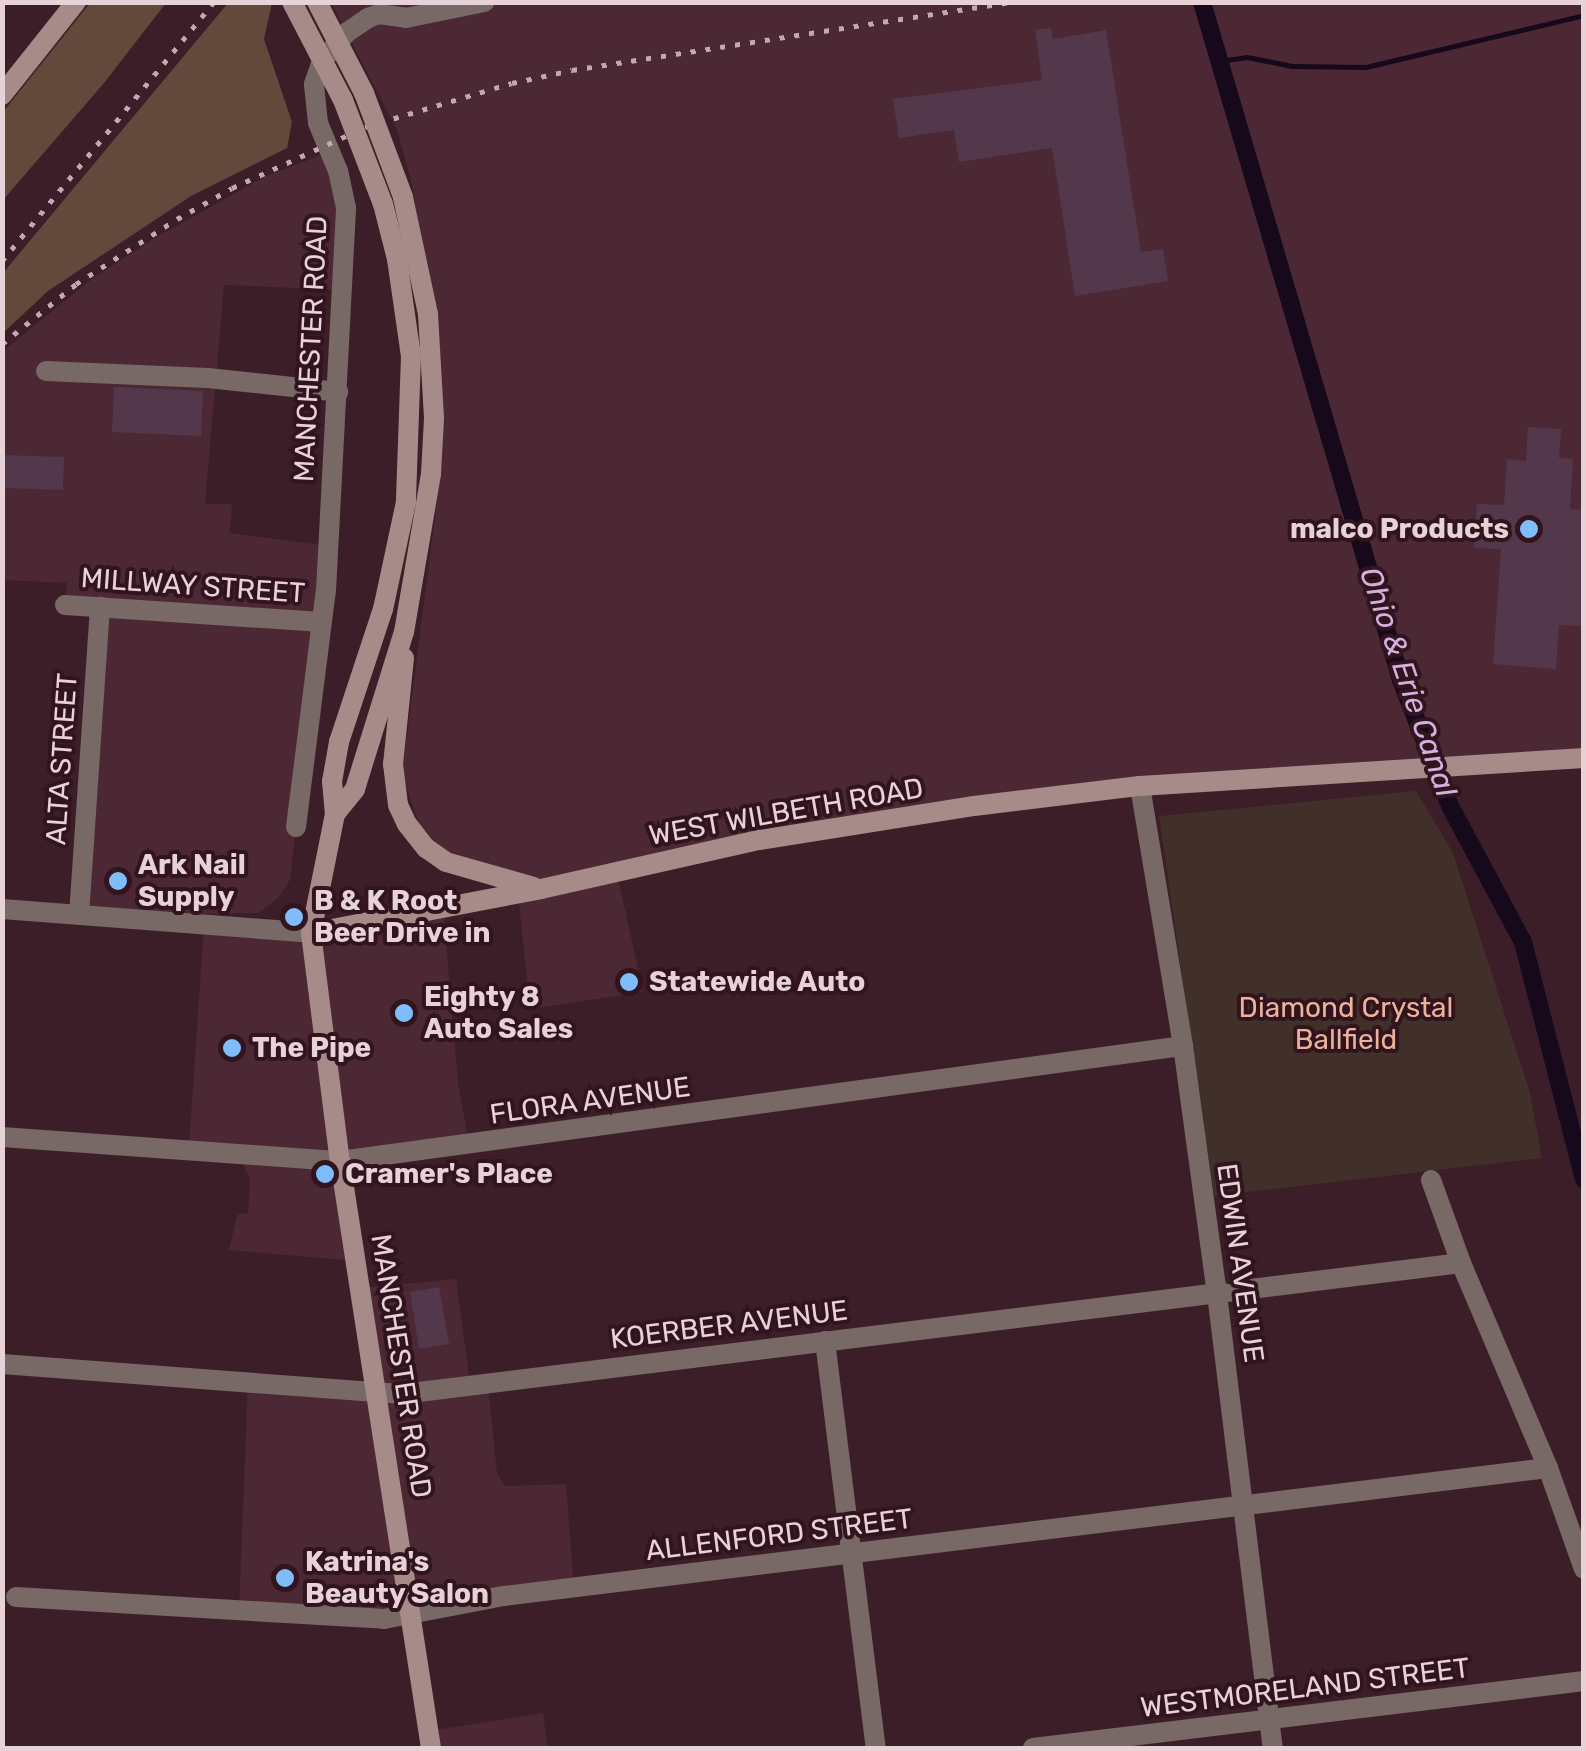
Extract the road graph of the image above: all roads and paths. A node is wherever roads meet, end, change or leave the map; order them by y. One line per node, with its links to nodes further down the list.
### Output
1 (76, 2): 5 (main road)
2 (292, 2): 14 (main road, bridge)
3 (317, 2): 11 (main road, bridge)
4 (484, 2): 7 (street, MANCHESTER ROAD)
5 (2, 95)
6 (46, 371): 7 (street)
7 (338, 392): 10 (street, MANCHESTER ROAD)
8 (64, 606): 9 (street, MILLWAY STREET)
9 (100, 607): 10 (street, MILLWAY STREET); 18 (street, ALTA STREET)
10 (318, 622): 15 (street, MANCHESTER ROAD)
11 (404, 632): 14 (main road); 16 (main road)
12 (1584, 758): 13 (main road, WEST WILBETH ROAD)
13 (1140, 786): 16 (main road, WEST WILBETH ROAD); 20 (street, EDWIN AVENUE)
14 (336, 814): 19 (main road, MANCHESTER ROAD)
15 (296, 827)
16 (541, 889): 19 (main road, WEST WILBETH ROAD)
17 (2, 909): 18 (street, WEST WILBETH ROAD)
18 (79, 915): 19 (street, WEST WILBETH ROAD)
19 (311, 933): 22 (main road, MANCHESTER ROAD)
20 (1183, 1046): 22 (street, FLORA AVENUE); 25 (street, EDWIN AVENUE)
21 (2, 1137): 22 (street, FLORA AVENUE)
22 (340, 1161): 28 (main road, MANCHESTER ROAD)
23 (1431, 1180): 24 (street)
24 (1461, 1263): 25 (street, KOERBER AVENUE); 29 (street)
25 (1217, 1294): 26 (street, KOERBER AVENUE); 30 (street, EDWIN AVENUE)
26 (824, 1340): 28 (street, KOERBER AVENUE); 31 (street)
27 (2, 1364): 28 (street, KOERBER AVENUE)
28 (377, 1391): 34 (main road, MANCHESTER ROAD)
29 (1548, 1468): 30 (street, ALLENFORD STREET); 32 (street)
30 (1243, 1506): 31 (street, ALLENFORD STREET); 36 (street, EDWIN AVENUE)
31 (850, 1554): 34 (street, ALLENFORD STREET); 38 (street)
32 (1584, 1569)
33 (16, 1597): 34 (street, ALLENFORD STREET)
34 (412, 1613): 37 (main road, MANCHESTER ROAD)
35 (1584, 1681): 36 (street, WESTMORELAND STREET)
36 (1269, 1721): 39 (street, WESTMORELAND STREET); 40 (street, EDWIN AVENUE)
37 (431, 1748)
38 (876, 1748)
39 (1032, 1748)
40 (1272, 1748)

